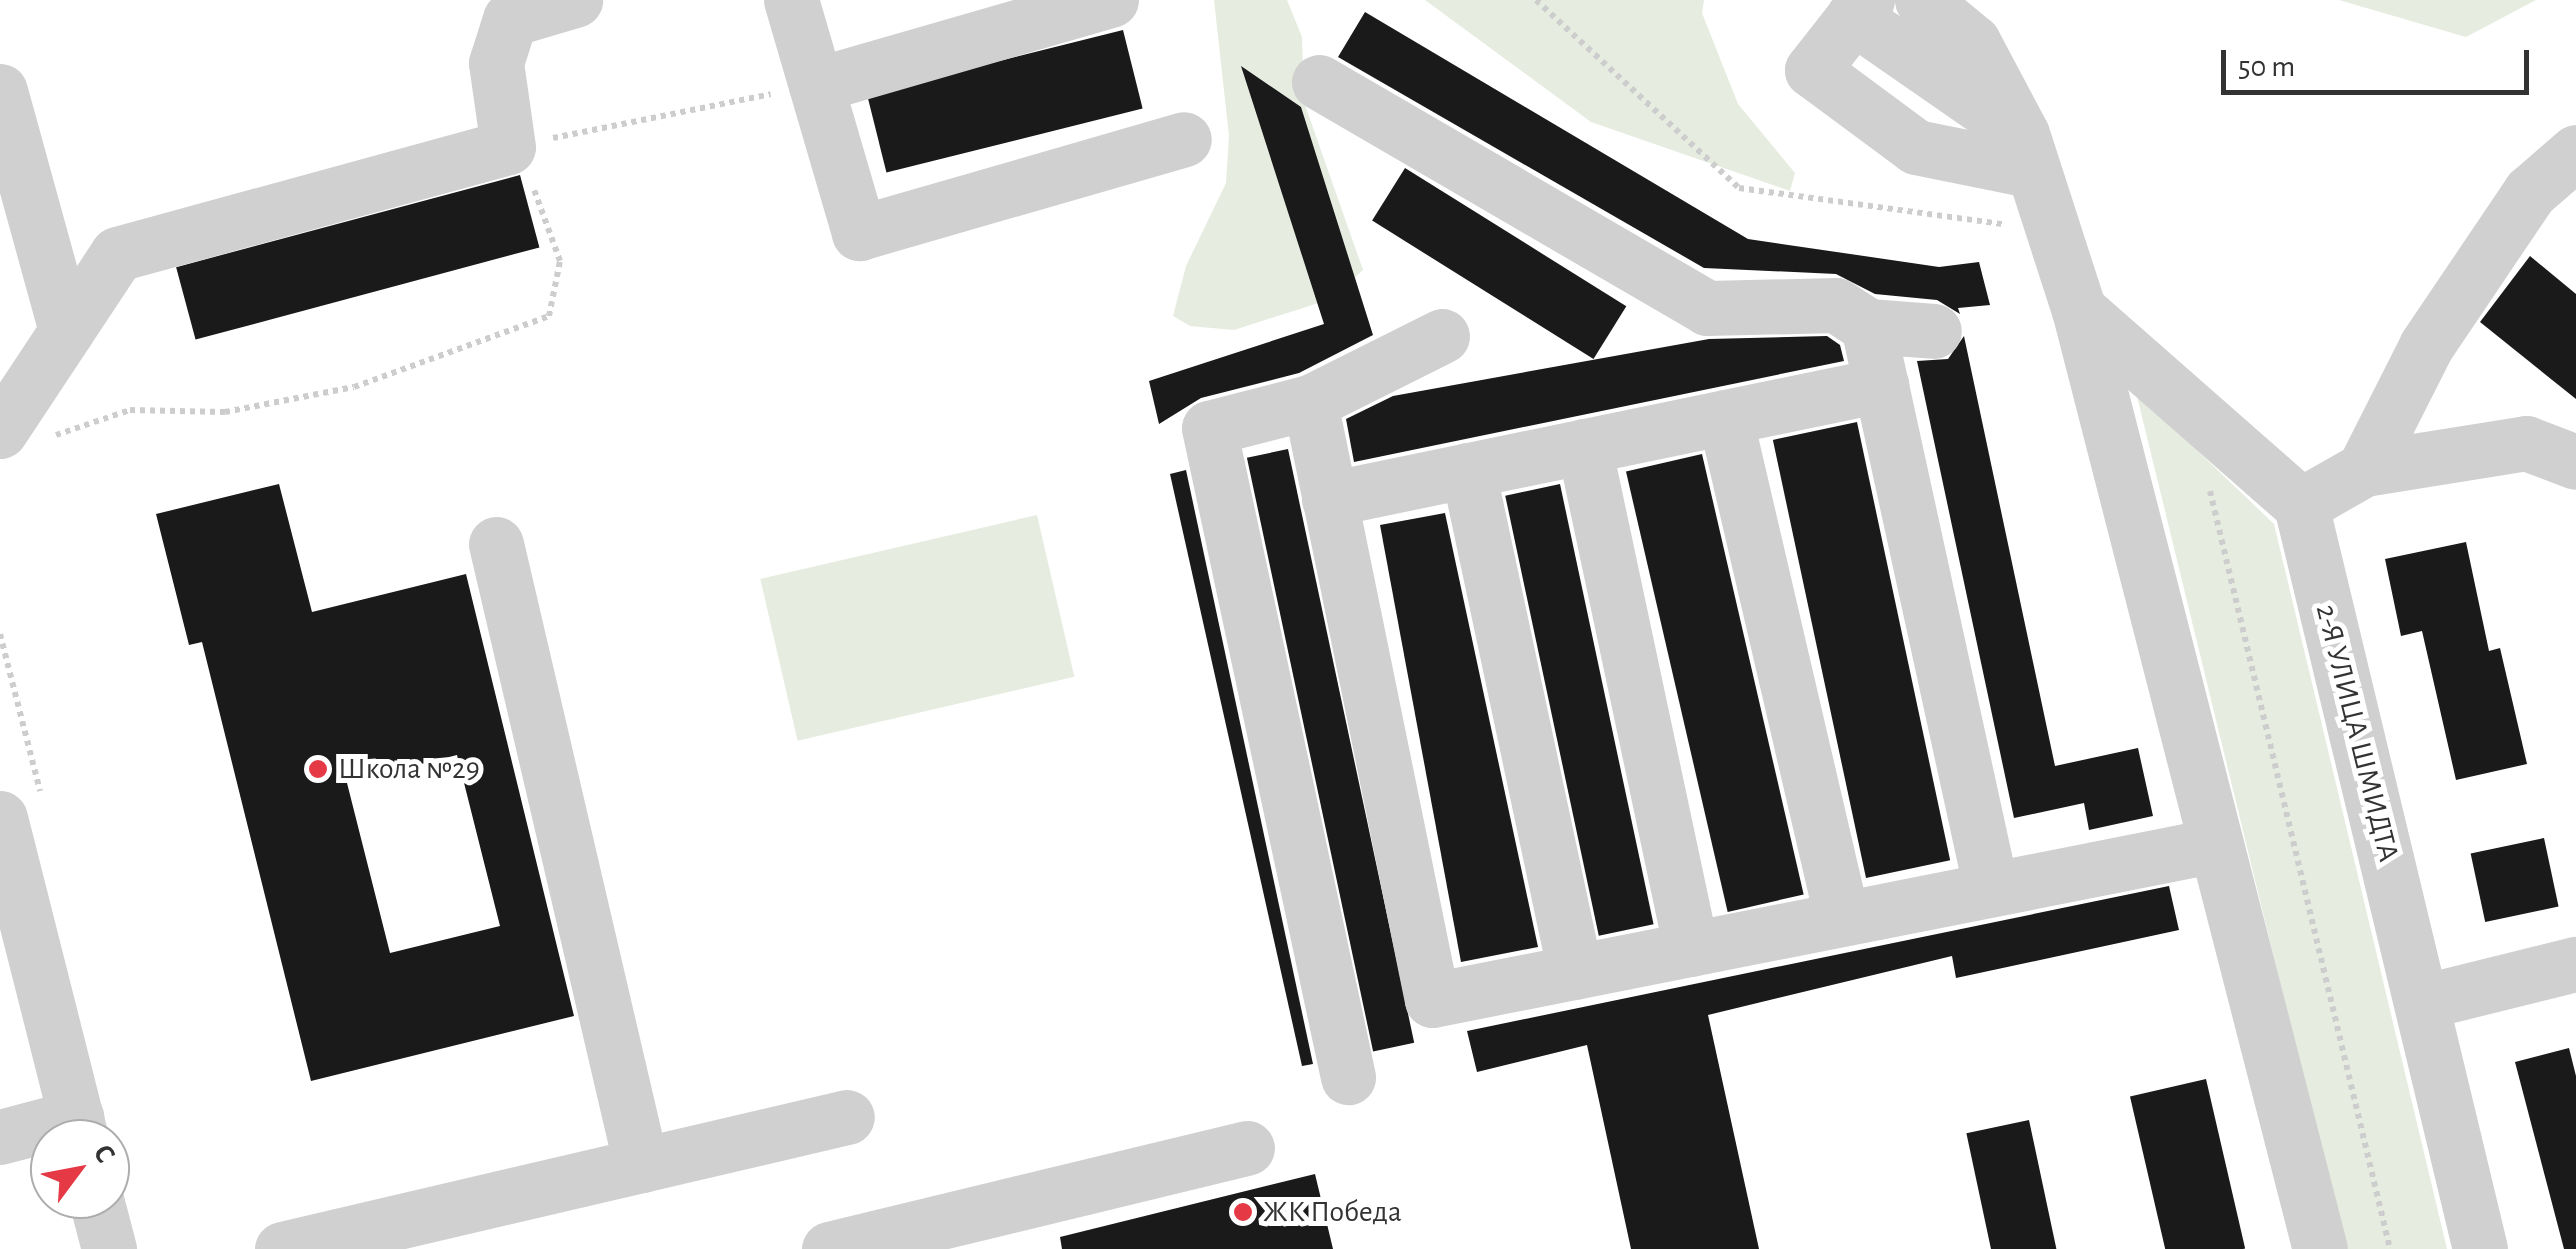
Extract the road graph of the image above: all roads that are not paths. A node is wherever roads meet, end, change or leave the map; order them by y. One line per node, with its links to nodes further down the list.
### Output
1 (574, 0): 14 (street)
2 (791, 0): 7 (street)
3 (1111, 0): 7 (street)
4 (1922, 0): 11 (street)
5 (1860, 9): 11 (street)
6 (1318, 82): 13 (street)
7 (816, 85): 9 (street)
8 (0, 92): 14 (street)
9 (1184, 138)
10 (2576, 152): 23 (street)
11 (2028, 153): 12 (street)
12 (2079, 310): 26 (street); 29 (street)
13 (1868, 326): 15 (street); 17 (street)
14 (66, 330): 20 (street)
15 (1934, 331)
16 (1442, 336): 18 (street)
17 (1881, 385): 19 (street); 30 (street)
18 (1310, 402): 25 (street); 36 (street)
19 (1724, 417): 21 (street); 31 (street)
20 (19, 437)
21 (1584, 446): 24 (street); 32 (street)
22 (2576, 462): 23 (street)
23 (2364, 469): 26 (street)
24 (1468, 470): 25 (street); 34 (street)
25 (1329, 500): 34 (street)
26 (2301, 505): 35 (street, 2-Я УЛИЦА ШМИДТА)
27 (496, 544): 42 (street)
28 (3, 843): 38 (street)
29 (2216, 845): 30 (street); 47 (street)
30 (1991, 889): 31 (street)
31 (1842, 919): 32 (street)
32 (1691, 949): 34 (street)
33 (2576, 964): 35 (street)
34 (1575, 972)
35 (2422, 1002): 48 (street, 2-Я УЛИЦА ШМИДТА)
36 (1348, 1076)
37 (847, 1117): 42 (street)
38 (76, 1119)
39 (30, 1134): 40 (street)
40 (0, 1137)
41 (1247, 1148): 46 (street)
42 (641, 1165): 45 (street)
43 (101, 1219): 44 (street)
44 (109, 1249)
45 (282, 1249)
46 (829, 1249)
47 (2320, 1249)
48 (2480, 1249)

